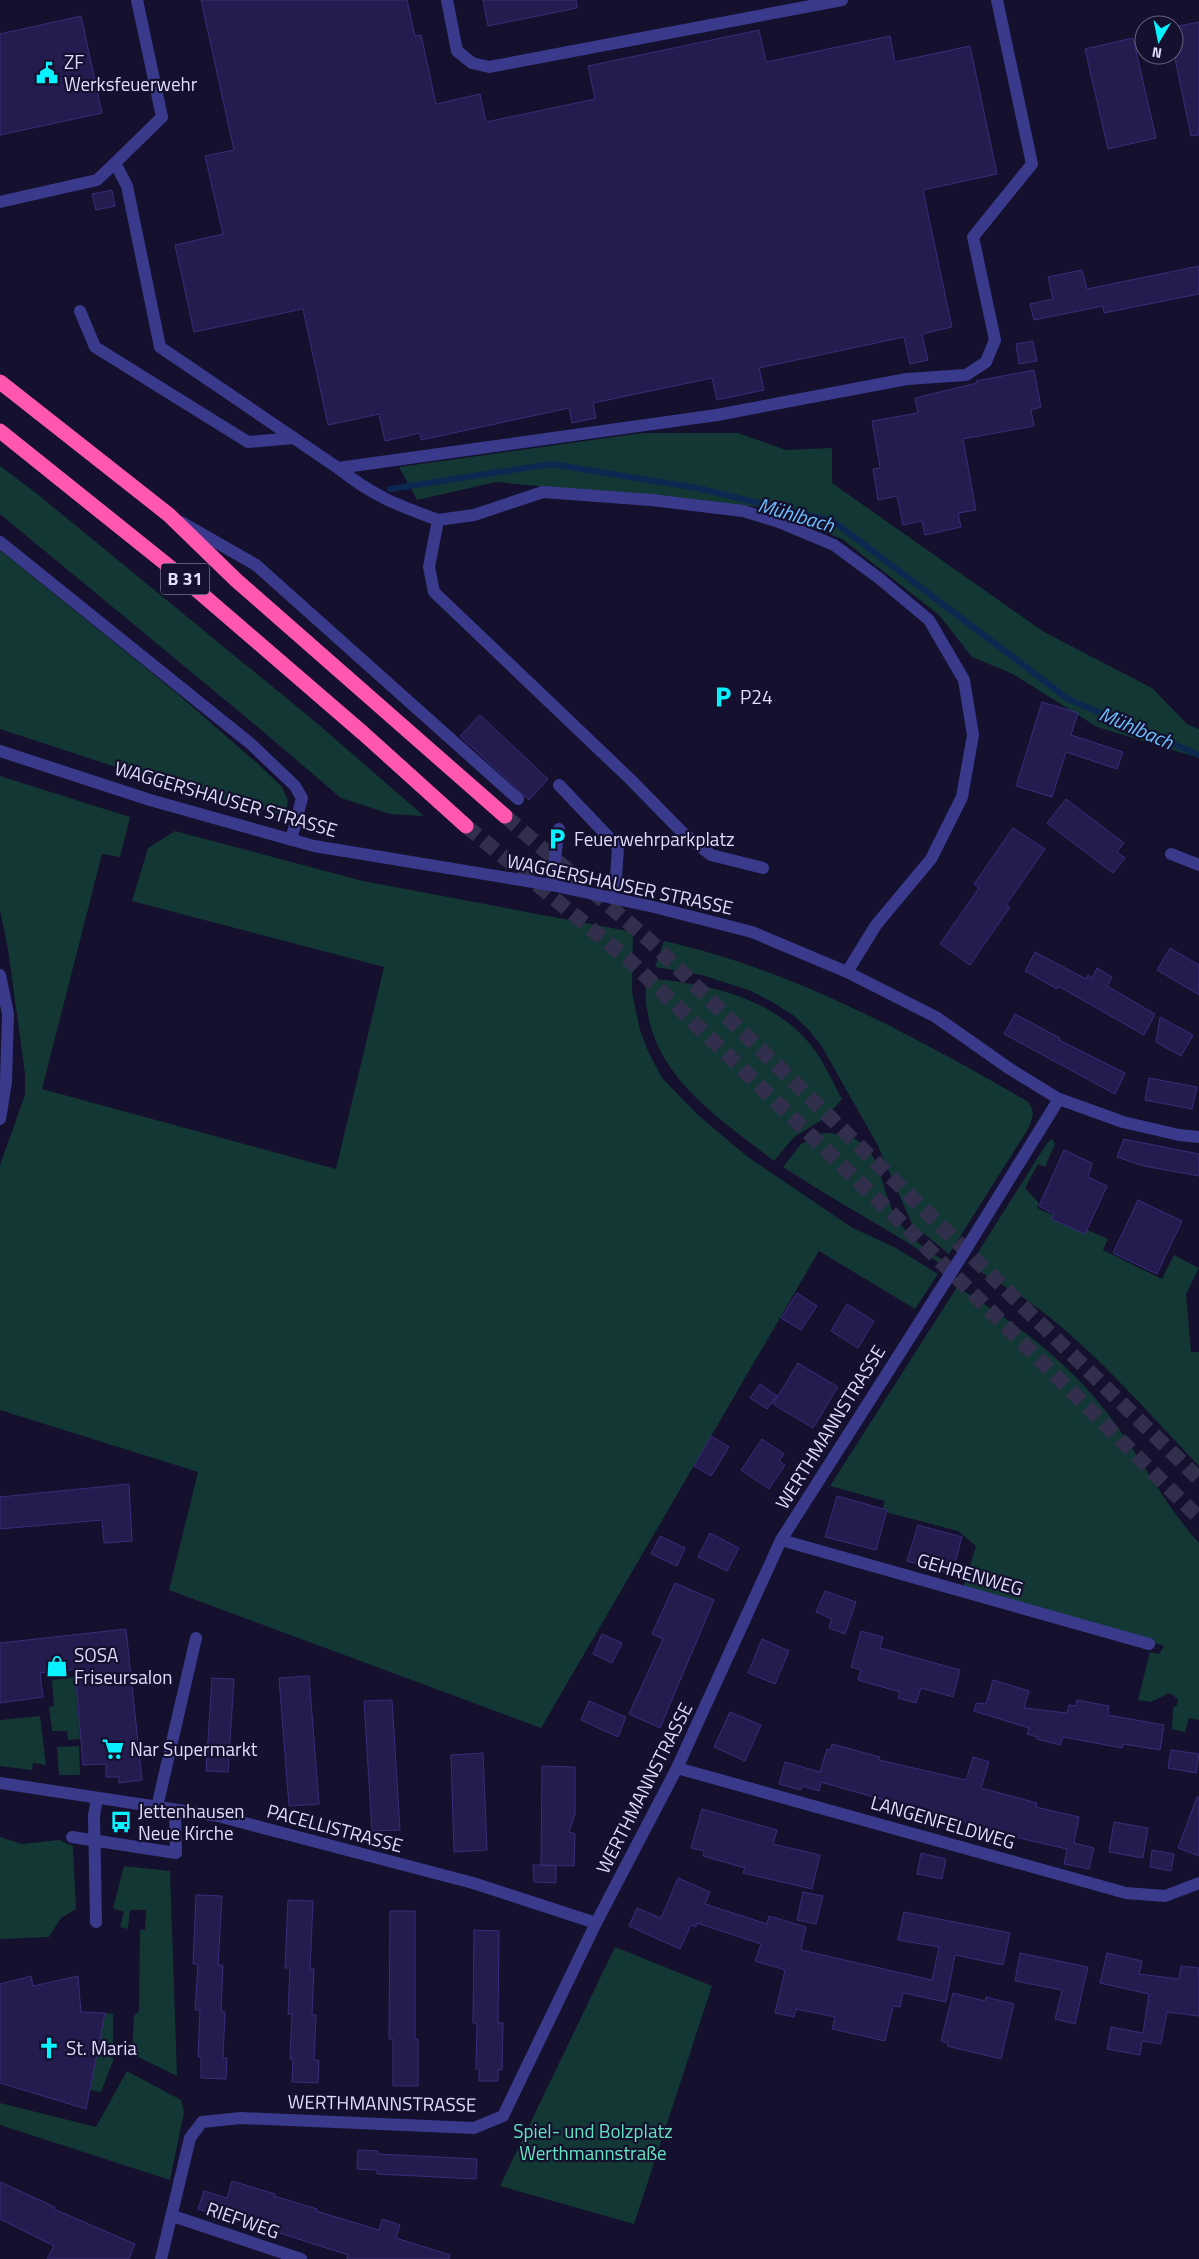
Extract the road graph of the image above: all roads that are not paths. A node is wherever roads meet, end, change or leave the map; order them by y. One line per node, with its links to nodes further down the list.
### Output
1 (137, 0): 5 (street)
2 (447, 0): 3 (street)
3 (842, 0)
4 (997, 0): 11 (street)
5 (115, 163): 6 (street); 10 (street)
6 (0, 202)
7 (80, 311): 10 (street)
8 (0, 382): 12 (highway, B 31)
9 (0, 431): 19 (highway, B 31)
10 (294, 438): 11 (street)
11 (338, 468): 13 (street)
12 (169, 514): 17 (street); 18 (highway, B 31)
13 (438, 520): 24 (street); 27 (street)
14 (0, 542): 21 (street)
15 (0, 751): 21 (street, WAGGERSHAUSER STRASSE)
16 (559, 785): 26 (street)
17 (518, 799)
18 (505, 816)
19 (466, 826)
20 (559, 829): 25 (street)
21 (291, 840): 25 (street, WAGGERSHAUSER STRASSE)
22 (1171, 854): 23 (street)
23 (1199, 865)
24 (763, 868)
25 (551, 886): 26 (street, WAGGERSHAUSER STRASSE)
26 (612, 898): 27 (street, WAGGERSHAUSER STRASSE)
27 (847, 972): 30 (street, WAGGERSHAUSER STRASSE)
28 (0, 976): 29 (street)
29 (3, 1077): 31 (street)
30 (1058, 1098): 32 (street, WAGGERSHAUSER STRASSE); 33 (street, WERTHMANNSTRASSE)
31 (0, 1119)
32 (1199, 1137)
33 (781, 1540): 35 (street, GEHRENWEG); 36 (street, WERTHMANNSTRASSE)
34 (196, 1638): 39 (street)
35 (1149, 1644)
36 (677, 1768): 43 (street, LANGENFELDWEG); 45 (street, WERTHMANNSTRASSE)
37 (0, 1783): 38 (street, PACELLISTRASSE)
38 (98, 1798): 39 (street, PACELLISTRASSE); 42 (street)
39 (157, 1808): 40 (street, PACELLISTRASSE)
40 (175, 1810): 42 (street); 45 (street, PACELLISTRASSE)
41 (72, 1837): 42 (street)
42 (95, 1839): 44 (street)
43 (1199, 1884)
44 (96, 1922)
45 (596, 1923): 46 (street, WERTHMANNSTRASSE)
46 (173, 2216): 47 (street, WERTHMANNSTRASSE); 48 (street, RIEFWEG)
47 (161, 2259)
48 (301, 2259)

